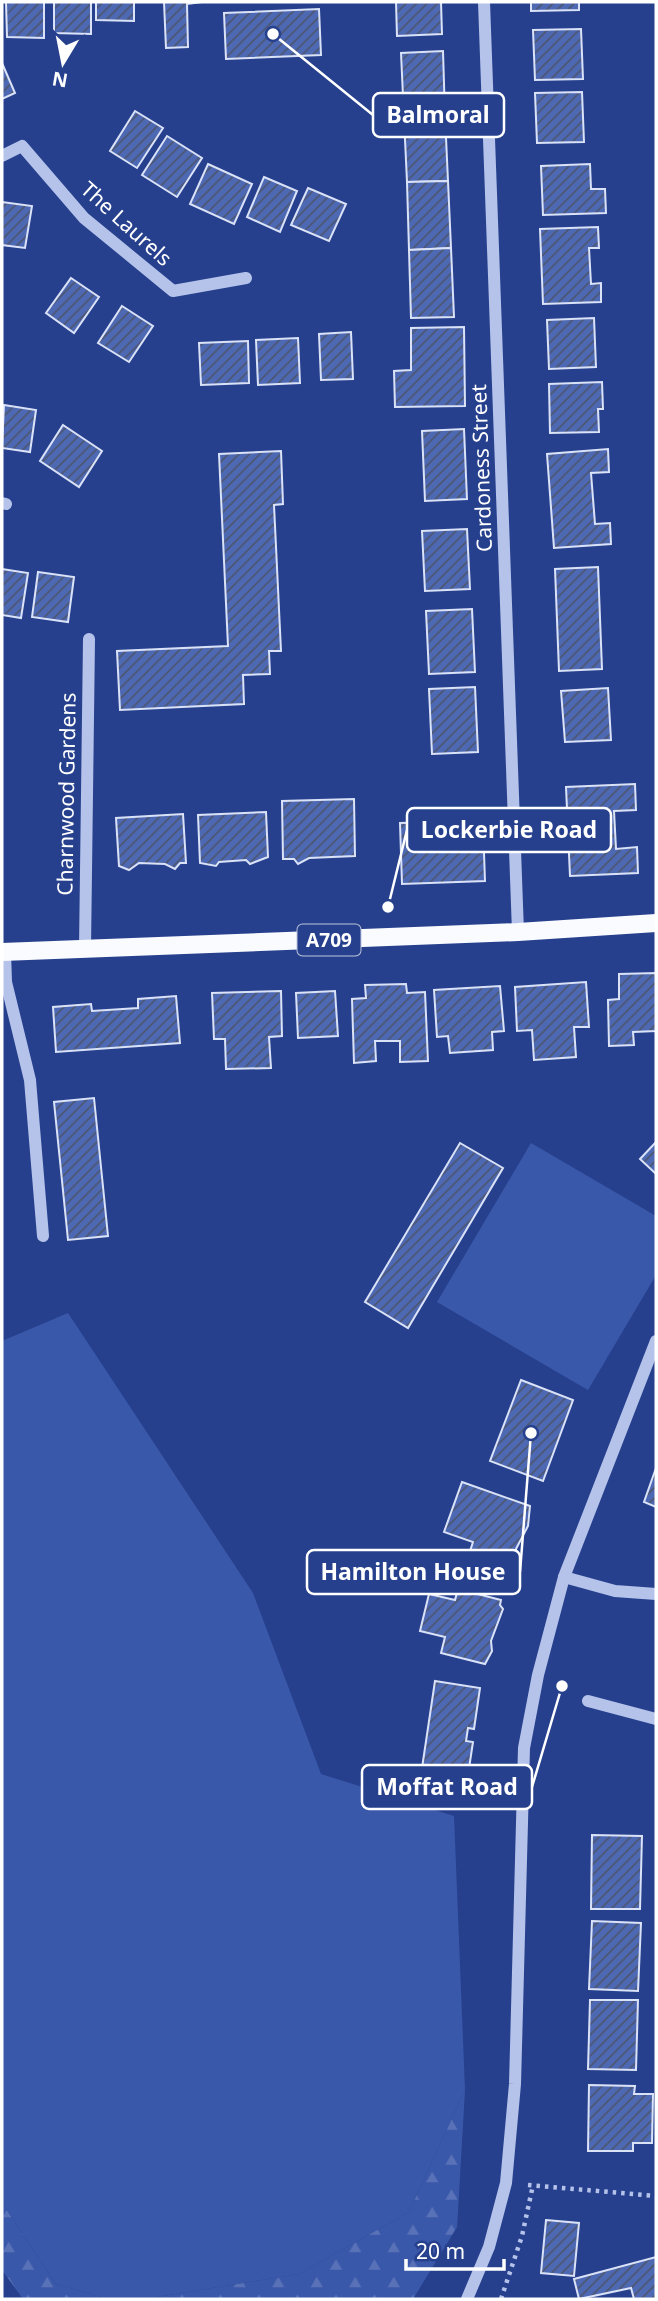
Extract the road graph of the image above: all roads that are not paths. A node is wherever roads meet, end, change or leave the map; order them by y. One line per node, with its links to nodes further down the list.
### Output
1 (484, 2): 6 (street, Cardoness Street)
2 (2, 156): 3 (street, The Laurels)
3 (246, 278)
4 (89, 639): 7 (street, Charnwood Gardens)
5 (656, 923): 6 (main road, A709)
6 (518, 932): 7 (main road, A709)
7 (85, 949): 8 (main road, A709)
8 (4, 952): 9 (street)
9 (4, 984): 10 (street)
10 (43, 1236)
11 (656, 1341): 12 (street)
12 (564, 1577): 13 (street); 16 (street)
13 (656, 1594)
14 (589, 1701): 15 (street)
15 (656, 1719)
16 (467, 2299)

